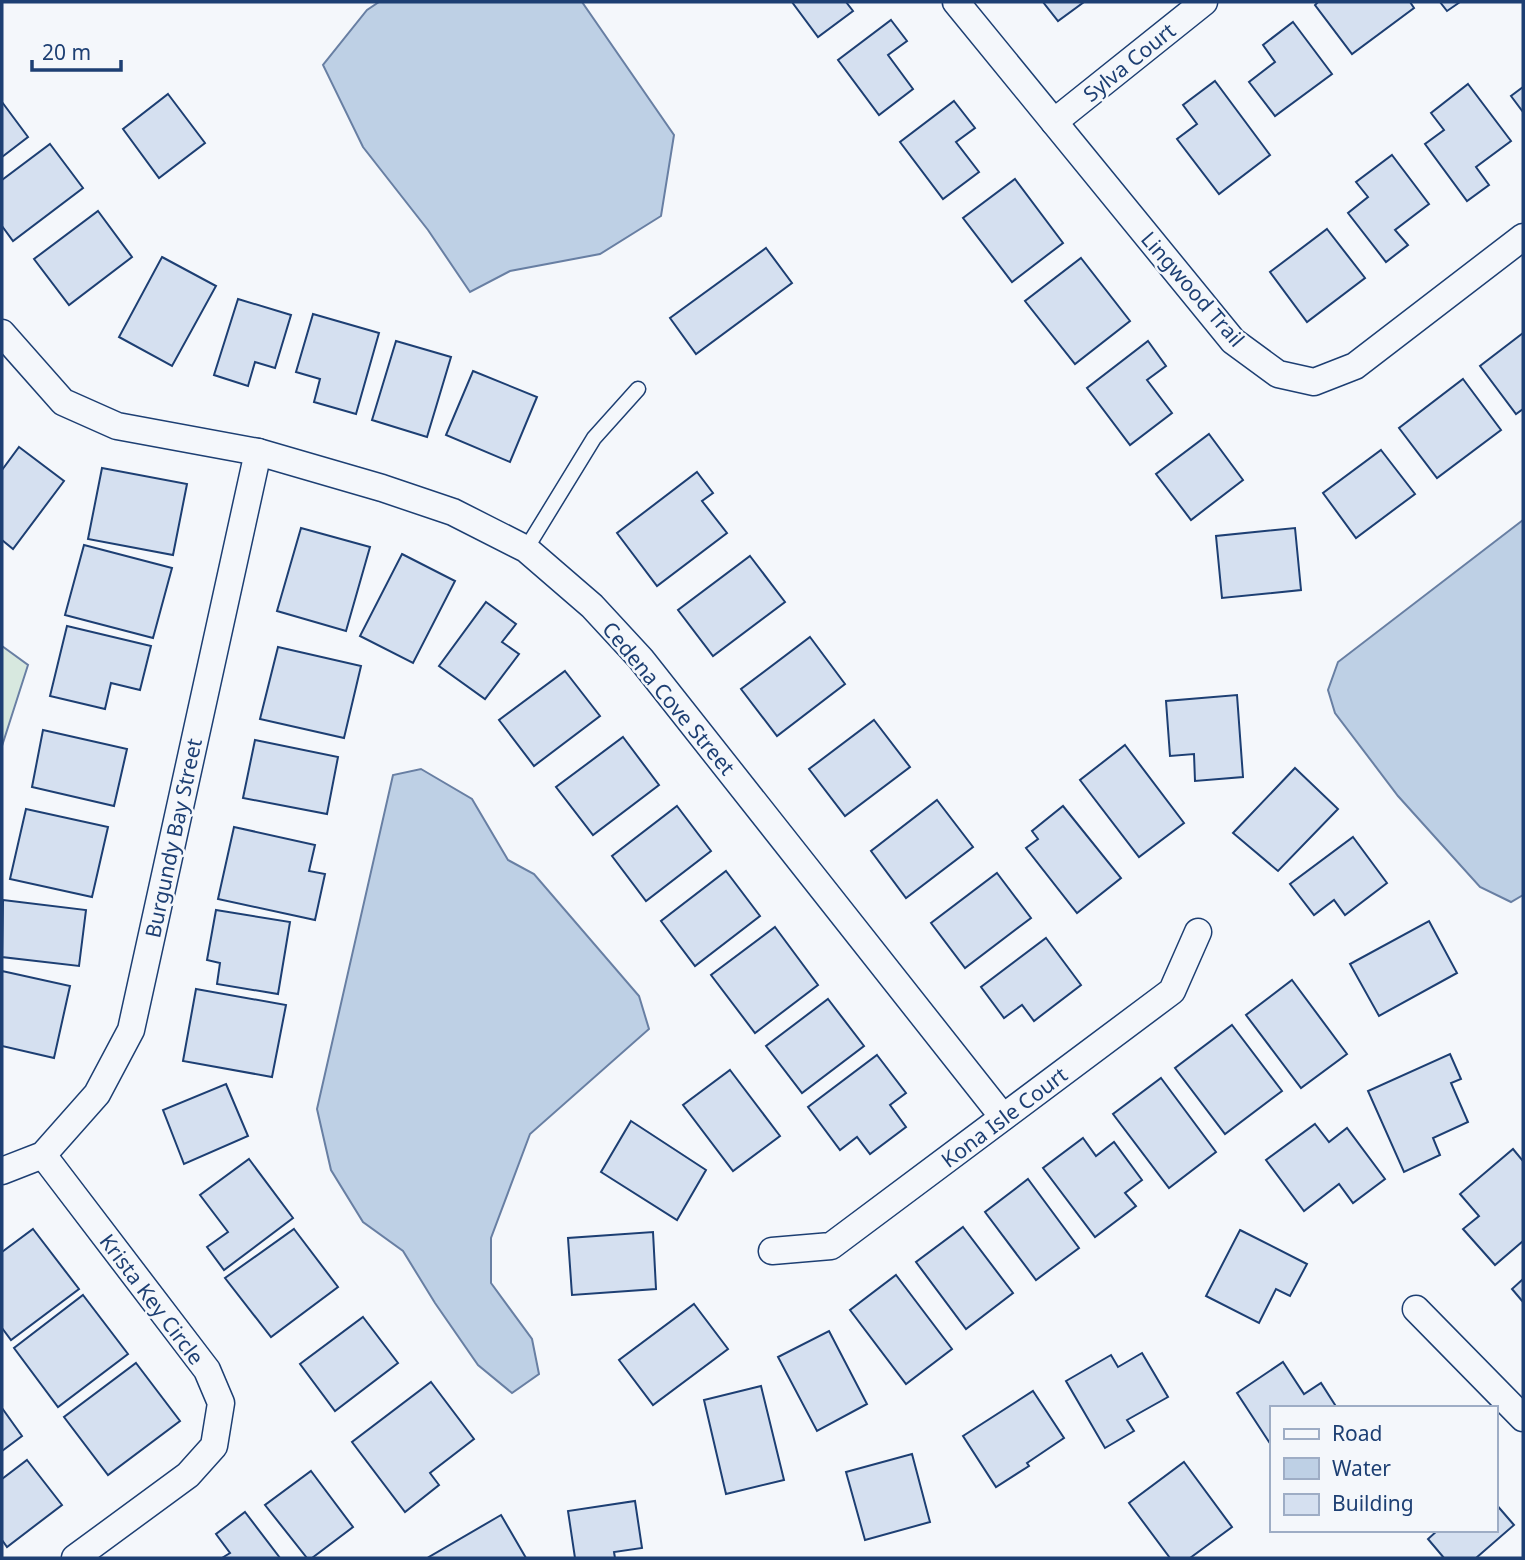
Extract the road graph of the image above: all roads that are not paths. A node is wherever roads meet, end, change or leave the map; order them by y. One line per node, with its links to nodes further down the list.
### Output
1 (956, 2): 3 (street, Lingwood Trail)
2 (1205, 2): 3 (street, Sylva Court)
3 (1054, 122): 4 (street, Lingwood Trail)
4 (1523, 237)
5 (2, 332): 7 (street, Cedena Cove Street)
6 (638, 389): 8 (lane)
7 (258, 452): 8 (street, Cedena Cove Street); 11 (street, Burgundy Bay Street)
8 (526, 549): 10 (street, Cedena Cove Street)
9 (1198, 932): 10 (street, Kona Isle Court)
10 (1003, 1117): 13 (street, Kona Isle Court)
11 (43, 1156): 12 (street, Burgundy Bay Street); 16 (street, Krista Key Circle)
12 (2, 1171)
13 (772, 1251)
14 (1416, 1309): 15 (street)
15 (1523, 1418)
16 (75, 1558)

